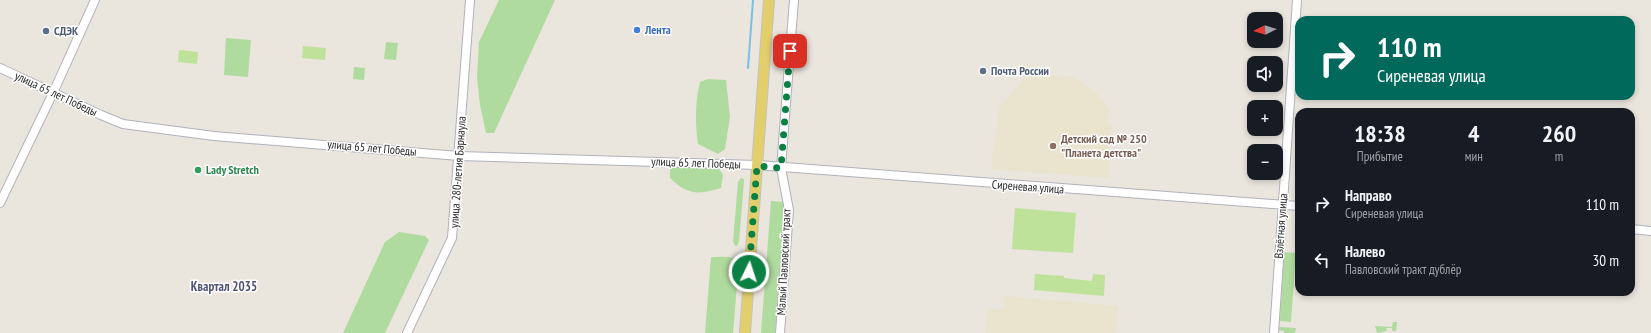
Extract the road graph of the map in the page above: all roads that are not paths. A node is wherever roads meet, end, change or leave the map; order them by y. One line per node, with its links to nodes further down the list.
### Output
1 (95, 0): 9 (street)
2 (470, 0): 10 (street, улица 280-летия Барнаула)
3 (769, 0): 11 (main road)
4 (794, 0): 12 (street, Малый Павловский тракт)
5 (1297, 0): 6 (street, Взлётная улица)
6 (1296, 16)
7 (1295, 29): 14 (street, Взлётная улица)
8 (0, 68): 9 (street, улица 65 лет Победы)
9 (53, 93): 10 (street, улица 65 лет Победы); 13 (street)
10 (459, 156): 11 (street, улица 65 лет Победы); 18 (street, улица 280-летия Барнаула)
11 (757, 166): 12 (street, Сиреневая улица); 19 (main road)
12 (781, 168): 14 (street, Сиреневая улица); 20 (street, Малый Павловский тракт)
13 (0, 203)
14 (1283, 205): 15 (street, Сиреневая улица); 21 (street, Взлётная улица)
15 (1295, 206)
16 (1635, 229): 17 (street)
17 (1651, 231)
18 (406, 333)
19 (745, 333)
20 (780, 333)
21 (1274, 333)

